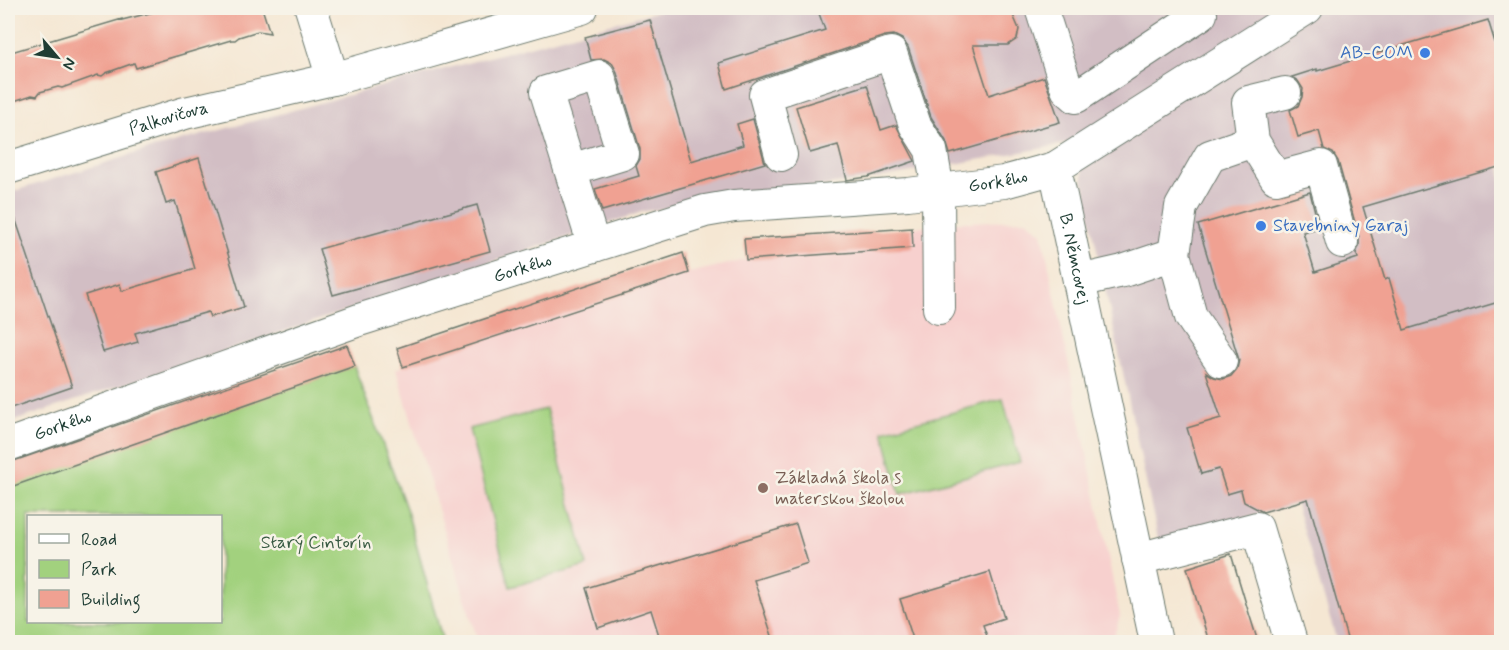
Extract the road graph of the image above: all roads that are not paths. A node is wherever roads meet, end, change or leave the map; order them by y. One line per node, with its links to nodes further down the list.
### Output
1 (311, 8): 7 (street)
2 (582, 8): 7 (street, Palkovičova)
3 (1041, 8): 9 (street)
4 (1307, 8): 6 (street)
5 (1200, 11): 6 (street); 9 (street)
6 (1227, 59): 11 (street)
7 (333, 79): 13 (street, Palkovičova)
8 (1285, 93): 10 (street)
9 (1076, 97): 11 (street)
10 (1253, 141): 17 (street); 19 (street)
11 (1086, 149): 14 (street)
12 (781, 155): 16 (street)
13 (8, 168)
14 (1055, 168): 16 (street, Gorkého); 20 (street, B. Němcovej)
15 (571, 170): 18 (street)
16 (938, 190): 18 (street, Gorkého); 21 (street)
17 (1342, 242)
18 (594, 246): 23 (street, Gorkého)
19 (1174, 254): 20 (street); 22 (street)
20 (1079, 281): 24 (street, B. Němcovej)
21 (939, 308)
22 (1221, 361)
23 (8, 445)
24 (1138, 560): 25 (street, B. Němcovej); 26 (street)
25 (1155, 642)
26 (1291, 642)

